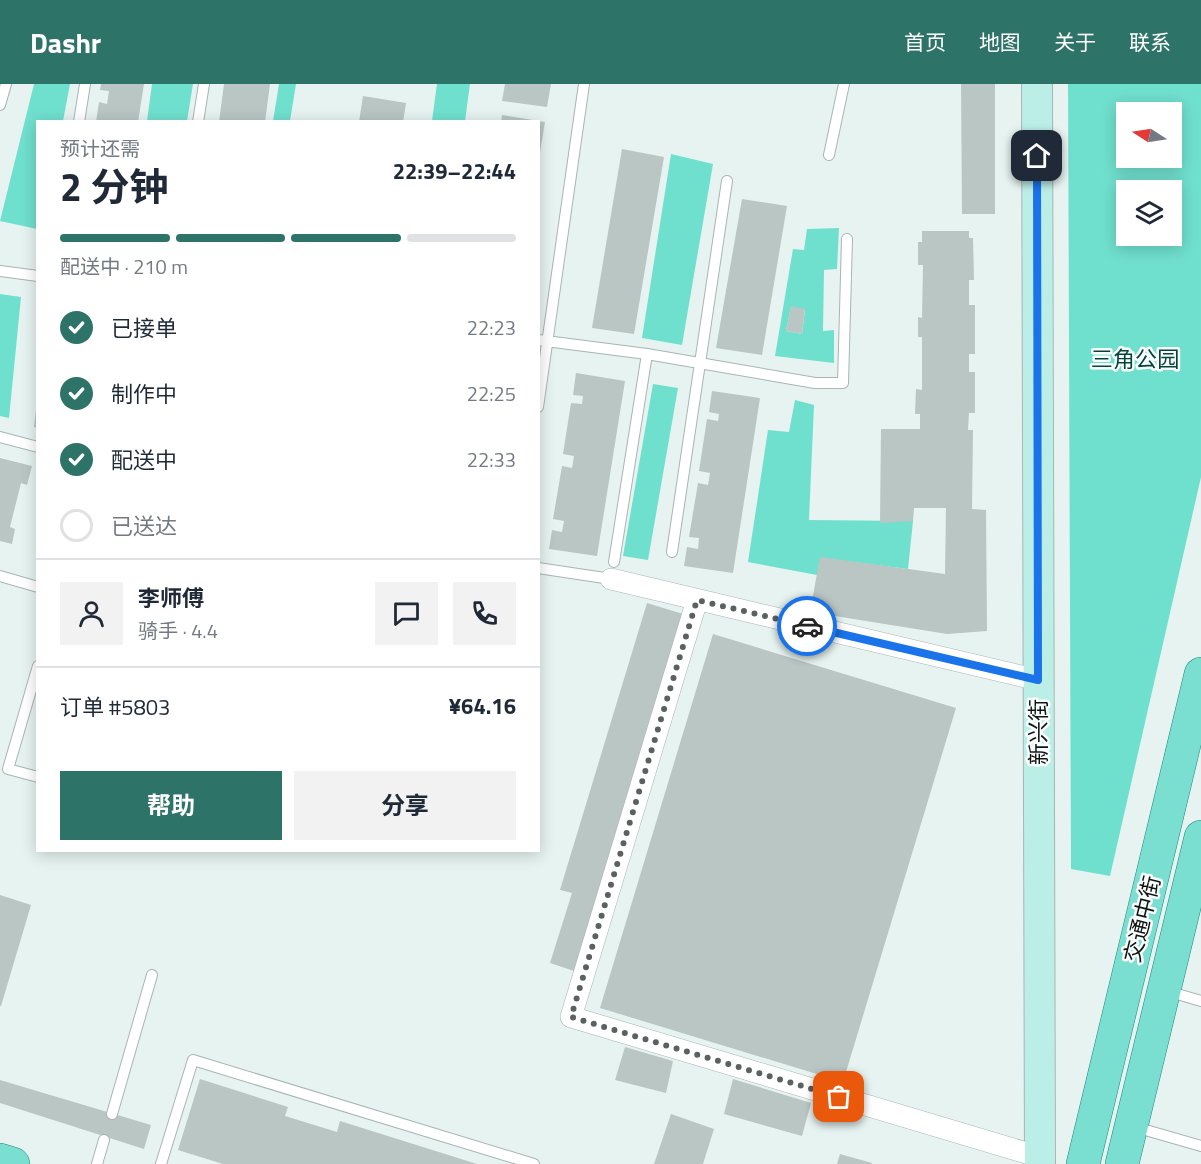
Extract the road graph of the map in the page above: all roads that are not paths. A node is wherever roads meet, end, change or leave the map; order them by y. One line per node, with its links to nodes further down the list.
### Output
1 (6, 84): 7 (lane)
2 (85, 84): 8 (lane)
3 (204, 84): 9 (lane)
4 (584, 84): 15 (lane)
5 (844, 84): 10 (lane)
6 (1037, 84): 29 (street, 新兴街)
7 (0, 105)
8 (79, 120)
9 (198, 120)
10 (829, 155)
11 (728, 181): 17 (lane)
12 (847, 239): 17 (lane)
13 (0, 271): 14 (lane)
14 (36, 276)
15 (543, 341): 16 (lane); 18 (lane)
16 (647, 354): 17 (lane); 23 (lane)
17 (700, 363): 21 (lane)
18 (540, 380)
19 (0, 437): 20 (lane)
20 (36, 446)
21 (672, 552)
22 (540, 568): 23 (lane)
23 (612, 571): 26 (street)
24 (0, 576): 25 (lane)
25 (36, 586)
26 (697, 600): 29 (street); 40 (street)
27 (36, 673): 30 (lane)
28 (1201, 674): 45 (main road, 交通中街)
29 (1038, 680): 40 (street, 新兴街)
30 (36, 776)
31 (1201, 837): 33 (main road, 交通中街)
32 (152, 975): 35 (lane)
33 (1164, 990): 34 (lane); 36 (main road, 交通中街)
34 (1201, 1001)
35 (112, 1114)
36 (1131, 1126): 38 (lane); 46 (main road, 交通中街)
37 (104, 1140): 42 (lane)
38 (1201, 1146)
39 (0, 1160): 41 (main road)
40 (1040, 1160)
41 (13, 1164)
42 (97, 1164)
43 (161, 1164): 44 (lane)
44 (534, 1164)
45 (1083, 1164)
46 (1122, 1164)

